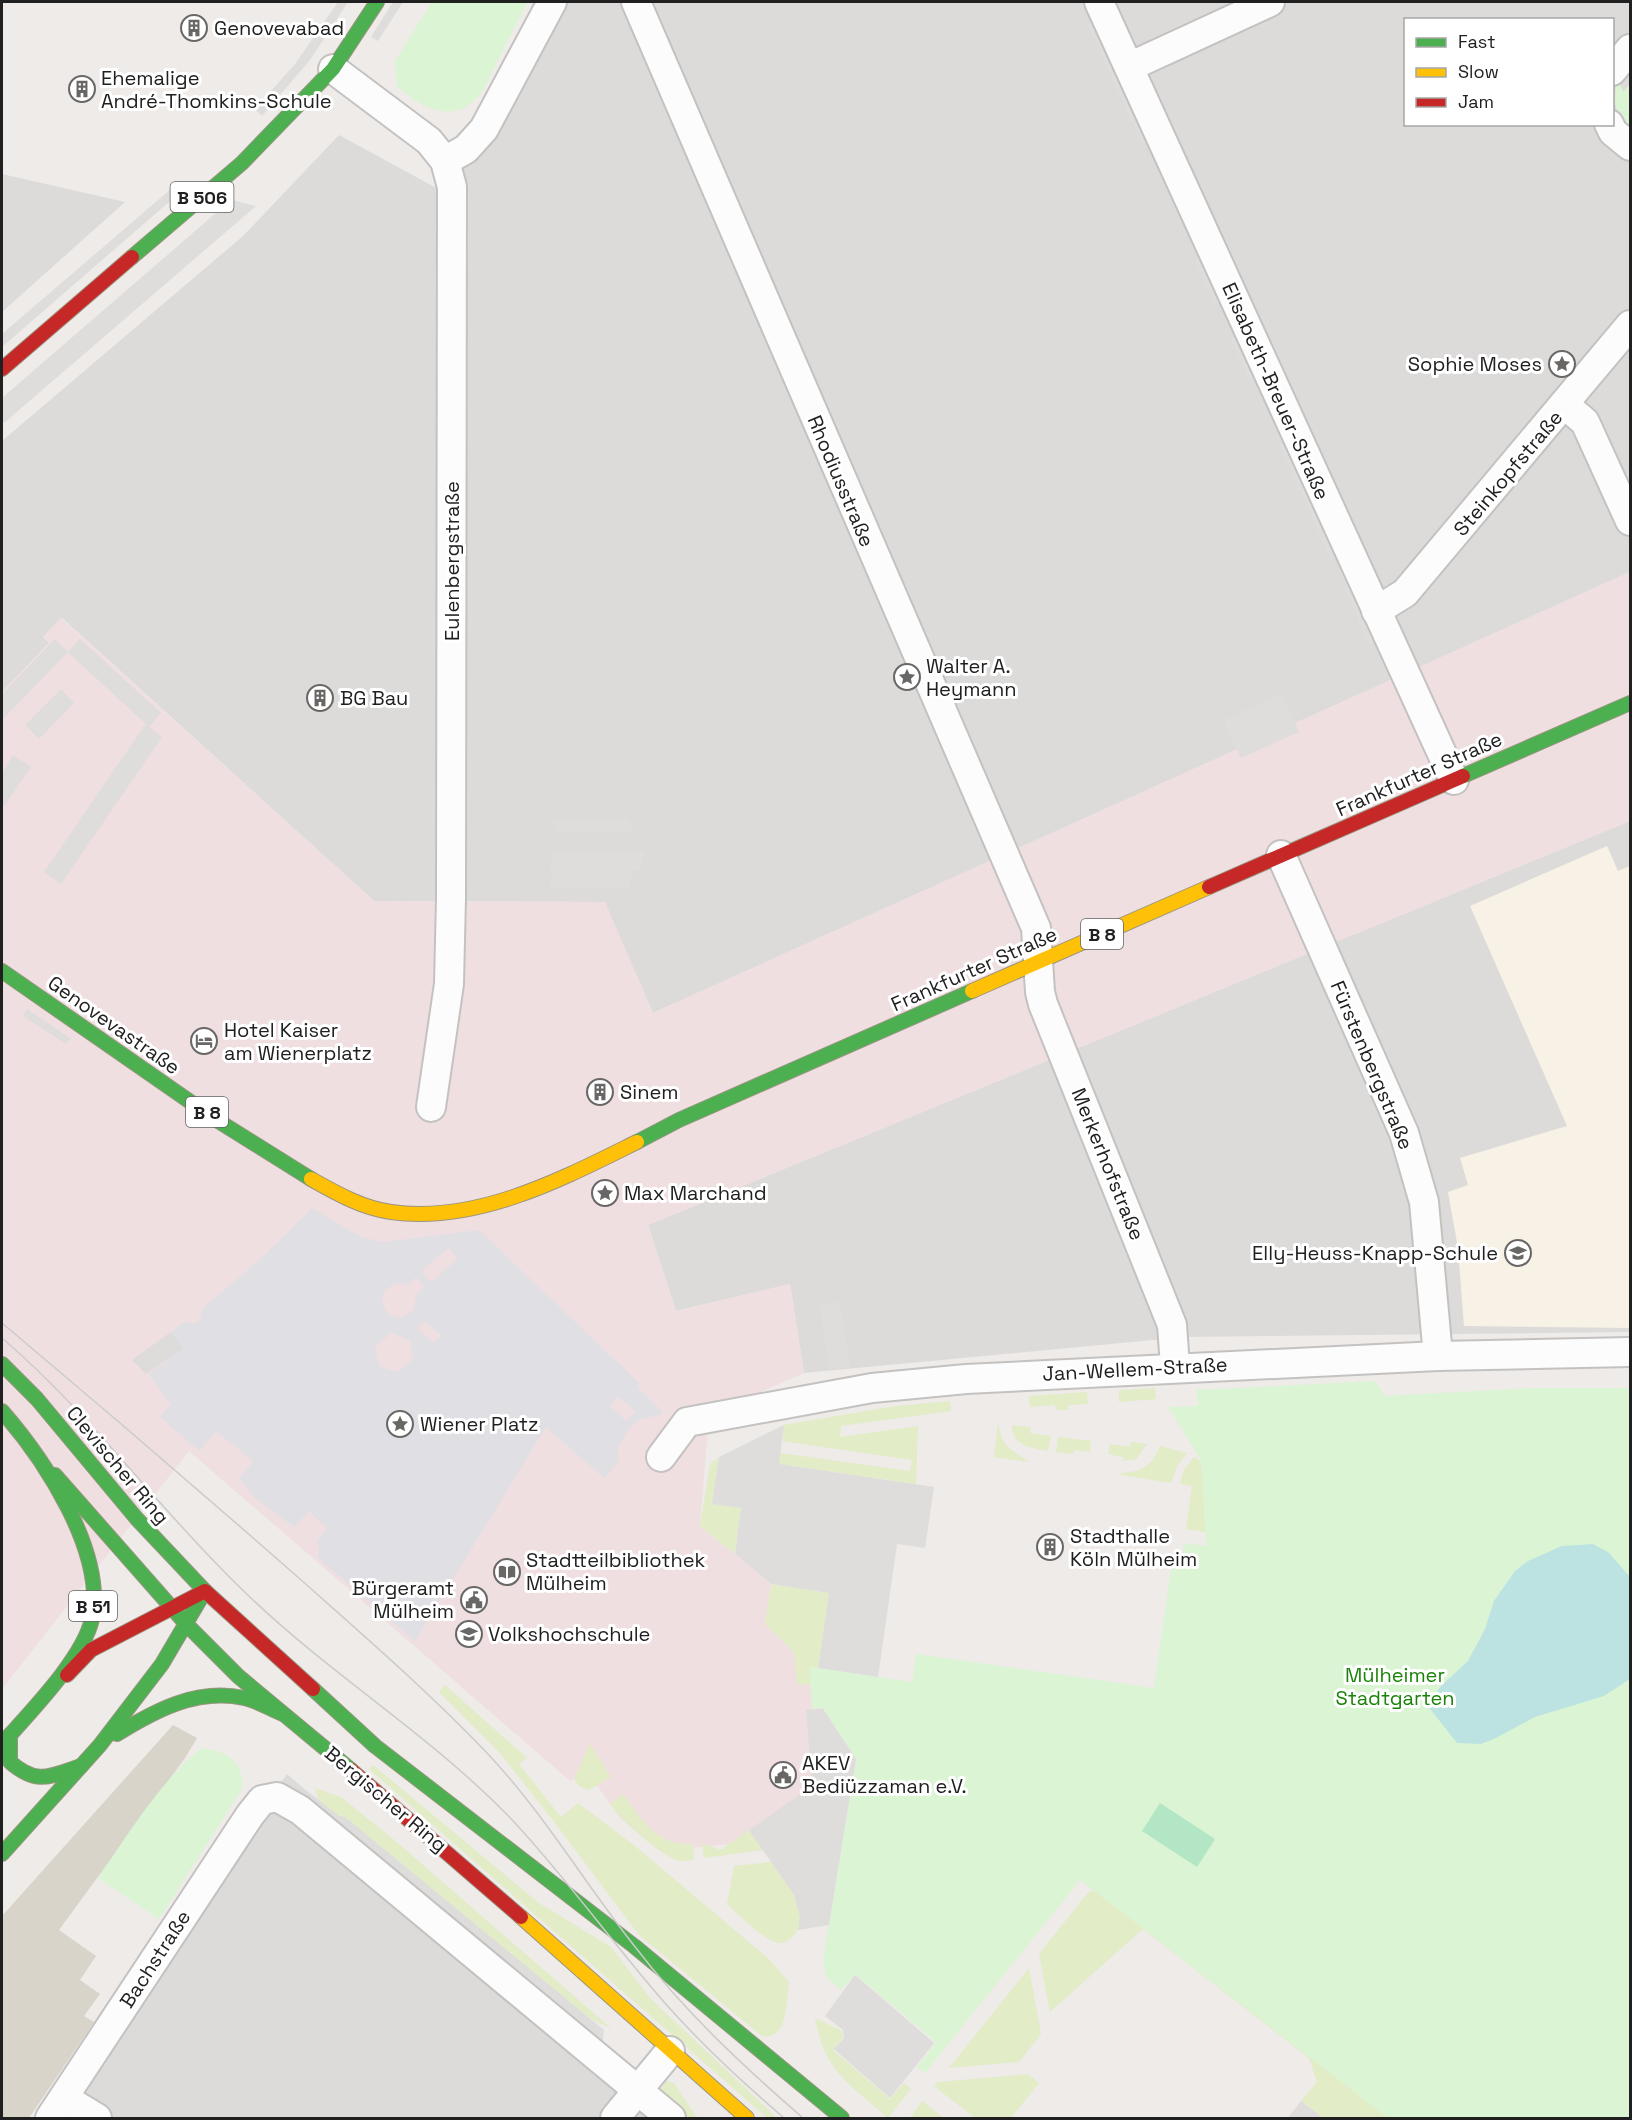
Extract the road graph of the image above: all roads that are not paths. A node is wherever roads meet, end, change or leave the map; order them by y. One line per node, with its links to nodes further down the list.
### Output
1 (377, 2): 8 (main road, B 506)
2 (552, 2): 12 (street)
3 (636, 2): 21 (street, Rhodiusstraße)
4 (1099, 2): 7 (street, Elisabeth-Breuer-Straße)
5 (1270, 2): 7 (street)
6 (1630, 49): 9 (street)
7 (1129, 67): 17 (street, Elisabeth-Breuer-Straße)
8 (333, 69): 12 (street, Eulenbergstraße); 14 (main road, B 506)
9 (1614, 69)
10 (1610, 126): 11 (street)
11 (1630, 146)
12 (445, 161): 23 (street, Eulenbergstraße)
13 (1630, 325): 15 (street, Steinkopfstraße)
14 (2, 369)
15 (1565, 405): 16 (street); 17 (street, Steinkopfstraße)
16 (1630, 521)
17 (1376, 611): 19 (street, Elisabeth-Breuer-Straße)
18 (1630, 703): 19 (main road, Frankfurter Straße / B 8)
19 (1454, 780): 20 (main road, Frankfurter Straße / B 8)
20 (1281, 855): 21 (main road, Frankfurter Straße / B 8); 26 (street, Fürstenbergstraße)
21 (1038, 962): 24 (main road, Frankfurter Straße / B 8); 28 (street, Merkerhofstraße)
22 (2, 971): 24 (main road, Genovevastraße / B 8)
23 (431, 1107)
24 (392, 1214)
25 (1630, 1352): 26 (street, Jan-Wellem-Straße)
26 (1438, 1356): 28 (street, Jan-Wellem-Straße)
27 (2, 1364): 32 (main road, Clevischer Ring)
28 (1175, 1366): 30 (street, Jan-Wellem-Straße)
29 (2, 1411): 31 (main road)
30 (661, 1457)
31 (43, 1461): 33 (main road, Bergischer Ring); 36 (main road, B 51)
32 (205, 1591): 33 (main road, B 51); 34 (main road); 51 (main road, Bergischer Ring)
33 (171, 1607): 34 (main road, Bergischer Ring); 36 (main road, B 51)
34 (187, 1625): 35 (main road, Bergischer Ring); 37 (main road)
35 (283, 1714): 37 (main road); 42 (main road, Bergischer Ring)
36 (6, 1739): 38 (main road)
37 (100, 1745): 38 (main road)
38 (81, 1766): 39 (main road)
39 (18, 1835): 40 (main road); 41 (main road)
40 (2, 1843)
41 (2, 1854)
42 (670, 2051): 43 (main road, Bergischer Ring); 44 (street)
43 (699, 2076): 45 (main road); 50 (main road, Bergischer Ring)
44 (637, 2091): 46 (street, Bachstraße); 48 (street); 49 (street)
45 (712, 2105)
46 (57, 2108): 47 (street)
47 (97, 2118)
48 (615, 2118)
49 (671, 2118)
50 (747, 2118)
51 (842, 2118)

